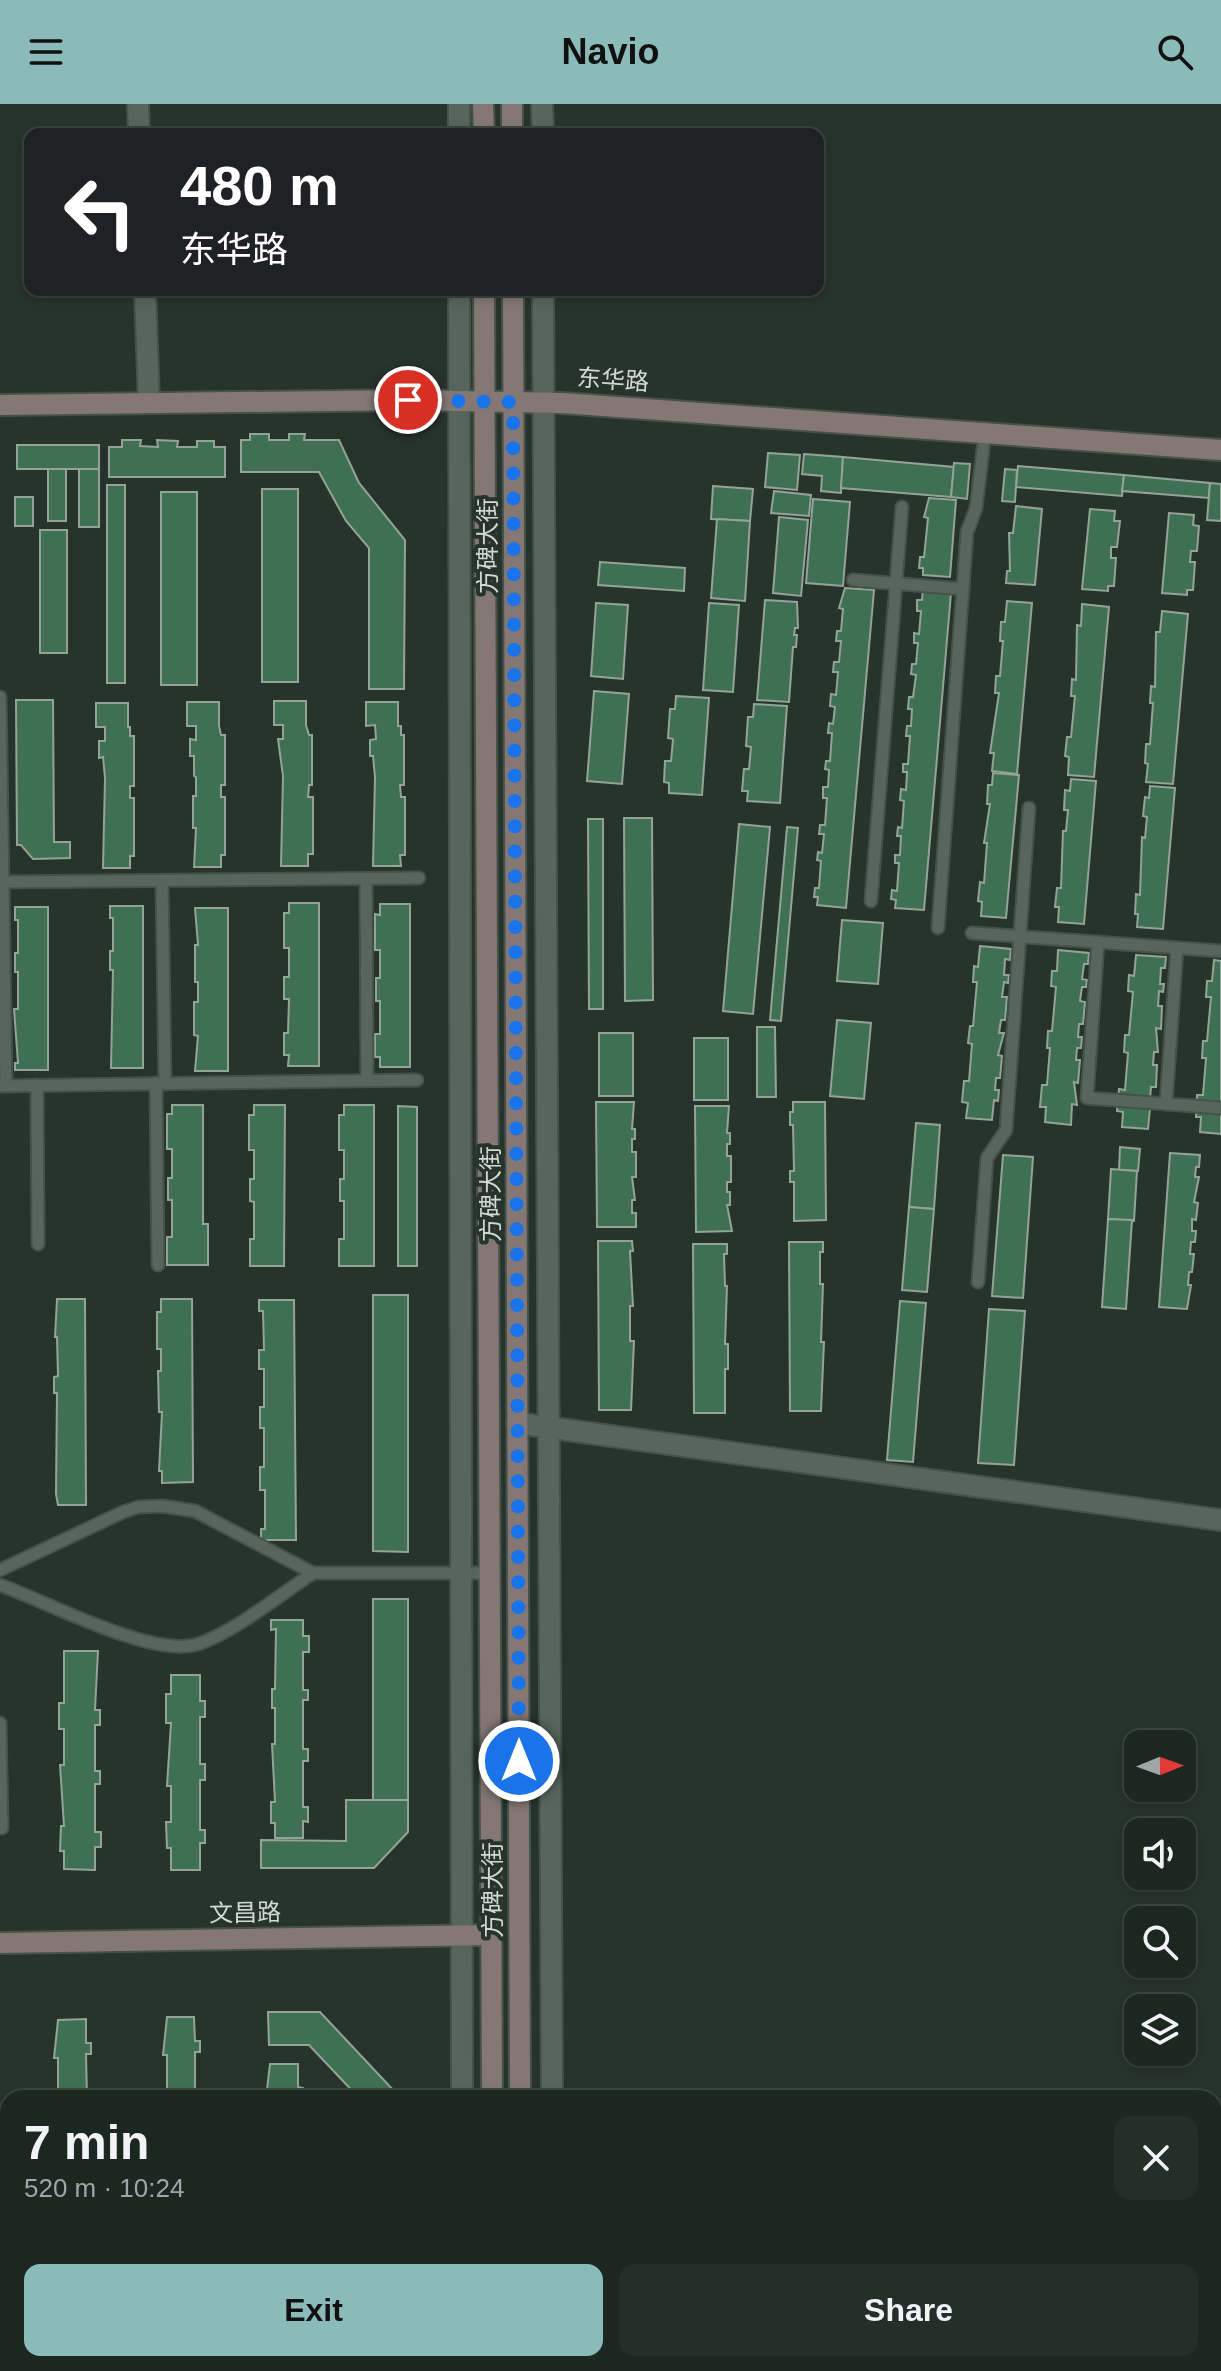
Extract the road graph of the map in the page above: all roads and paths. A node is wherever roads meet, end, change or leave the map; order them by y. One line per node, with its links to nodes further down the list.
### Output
1 (138, 104): 6 (street)
2 (459, 104): 7 (street)
3 (483, 104): 8 (main road)
4 (512, 104): 9 (main road)
5 (542, 104): 10 (street)
6 (139, 128)
7 (459, 128)
8 (484, 128)
9 (512, 128)
10 (543, 128)
11 (145, 296): 20 (street)
12 (459, 296): 16 (street)
13 (484, 296): 17 (main road, 方碑大街)
14 (513, 296): 18 (main road, 方碑大街)
15 (543, 296): 19 (street)
16 (459, 401): 17 (main road, 东华路); 20 (main road, 东华路); 56 (street)
17 (485, 401): 18 (main road, 东华路); 57 (main road, 方碑大街)
18 (513, 402): 19 (main road, 东华路); 51 (main road, 方碑大街)
19 (544, 402): 22 (main road, 东华路); 52 (street)
20 (149, 403): 21 (main road, 东华路)
21 (0, 405)
22 (985, 433): 23 (main road, 东华路); 27 (lane)
23 (1221, 450)
24 (902, 507): 26 (lane)
25 (853, 580): 26 (lane)
26 (896, 584): 27 (lane); 34 (lane)
27 (963, 589): 35 (lane)
28 (0, 697): 33 (lane)
29 (1029, 808): 37 (lane)
30 (419, 878): 31 (lane)
31 (366, 879): 32 (lane); 41 (lane)
32 (162, 881): 33 (lane); 43 (lane)
33 (1, 882): 45 (lane)
34 (871, 901)
35 (938, 928)
36 (972, 933): 37 (lane)
37 (1020, 936): 38 (lane); 50 (lane)
38 (1098, 942): 39 (lane); 46 (lane)
39 (1177, 948): 40 (lane); 46 (lane)
40 (1221, 951)
41 (367, 1080): 42 (lane); 43 (lane)
42 (417, 1080)
43 (160, 1084): 44 (lane); 49 (lane)
44 (37, 1085): 45 (lane); 48 (lane)
45 (3, 1086)
46 (1166, 1104): 47 (lane)
47 (1221, 1108)
48 (38, 1244)
49 (158, 1265)
50 (978, 1282)
51 (517, 1423): 52 (street); 66 (main road, 方碑大街)
52 (549, 1428): 53 (street); 67 (street)
53 (1221, 1520)
54 (0, 1570): 55 (lane)
55 (313, 1573): 56 (lane); 58 (lane)
56 (461, 1573): 57 (lane); 62 (street)
57 (490, 1573): 61 (main road, 方碑大街)
58 (0, 1585)
59 (0, 1723): 60 (lane)
60 (2, 1828)
61 (491, 1935): 62 (main road, 文昌路); 65 (main road, 方碑大街)
62 (462, 1936): 63 (main road, 文昌路); 64 (street)
63 (0, 1943)
64 (462, 2090)
65 (492, 2090)
66 (520, 2090)
67 (552, 2090)

